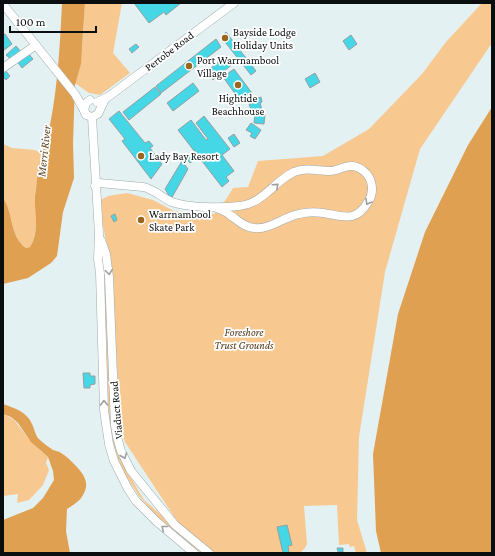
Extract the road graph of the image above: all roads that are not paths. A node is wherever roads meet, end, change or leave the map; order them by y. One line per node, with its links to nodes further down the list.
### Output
1 (234, 3): 6 (street, Pertobe Road)
2 (4, 8): 3 (street)
3 (36, 45): 4 (street); 5 (street)
4 (3, 68)
5 (75, 94): 6 (street); 7 (street)
6 (98, 102): 7 (street, Pertobe Road); 7 (street)
7 (88, 114): 8 (street, Viaduct Road)
8 (95, 186): 10 (street); 12 (street, Viaduct Road)
9 (243, 206): 10 (street); 11 (street); 11 (street, one-way to 11)
10 (214, 207): 11 (street)
11 (237, 220)
12 (99, 234): 13 (street, Viaduct Road, one-way to 12); 14 (street, Viaduct Road, one-way to 14)
13 (194, 553)
14 (209, 553)

